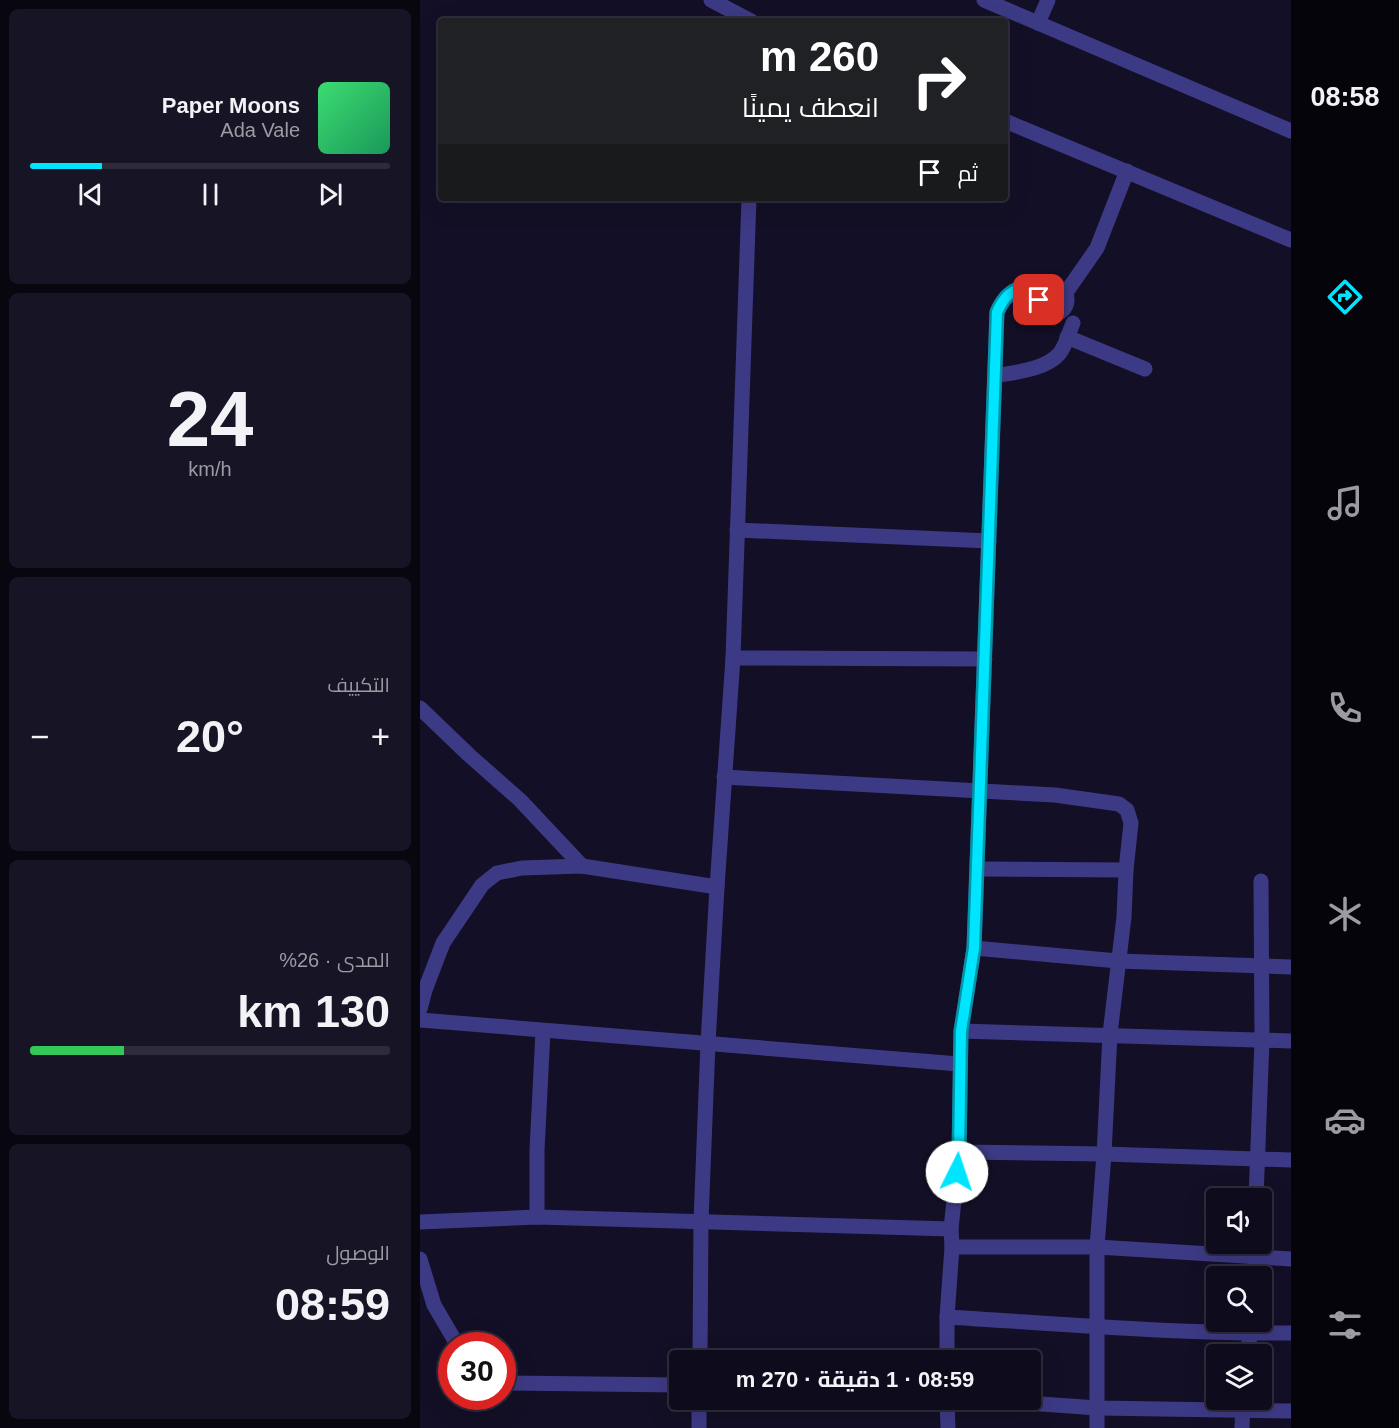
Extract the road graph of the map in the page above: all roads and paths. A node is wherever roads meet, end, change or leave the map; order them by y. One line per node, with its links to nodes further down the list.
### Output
1 (711, 0): 4 (street)
2 (984, 0): 5 (street)
3 (1048, 0): 5 (street)
4 (745, 18)
5 (1038, 23): 7 (street)
6 (1008, 122): 8 (street)
7 (1291, 131)
8 (1127, 171): 10 (street); 12 (street)
9 (749, 201): 15 (street)
10 (1291, 240)
11 (1044, 290): 12 (street); 12 (street); 14 (street)
12 (1065, 294)
13 (1145, 369): 14 (street)
14 (995, 376): 16 (street)
15 (737, 530): 16 (street); 17 (street)
16 (989, 541): 18 (street)
17 (734, 658): 18 (street); 20 (street)
18 (986, 659): 21 (street)
19 (420, 708): 22 (street)
20 (724, 777): 21 (street); 26 (street)
21 (980, 792): 23 (street); 24 (street)
22 (582, 866): 26 (street); 31 (street)
23 (978, 869): 24 (street); 27 (street)
24 (1126, 870): 28 (street)
25 (1261, 881): 29 (street)
26 (717, 887): 38 (street)
27 (974, 948): 28 (street); 34 (street)
28 (1118, 962): 29 (street); 35 (street)
29 (1262, 966): 30 (street); 36 (street)
30 (1291, 967)
31 (420, 1009)
32 (420, 1020): 33 (street)
33 (543, 1031): 38 (street); 45 (street)
34 (961, 1031): 35 (street); 39 (street)
35 (1110, 1034): 36 (street); 41 (street)
36 (1262, 1040): 37 (street); 42 (street)
37 (1291, 1041)
38 (708, 1043): 39 (street); 46 (street)
39 (959, 1064): 40 (street)
40 (959, 1152): 41 (street); 48 (street)
41 (1104, 1154): 42 (street); 50 (street)
42 (1257, 1159): 43 (street); 44 (street)
43 (1291, 1160)
44 (1256, 1188)
45 (537, 1217): 46 (street); 47 (street)
46 (701, 1221): 48 (street); 61 (street)
47 (420, 1222)
48 (951, 1229): 49 (street)
49 (952, 1247): 50 (street); 55 (street)
50 (1097, 1247): 51 (street); 56 (street)
51 (1206, 1250)
52 (1268, 1254): 54 (street)
53 (420, 1259): 59 (street)
54 (1291, 1259)
55 (947, 1317): 56 (street); 62 (street)
56 (1096, 1326): 57 (street); 67 (street)
57 (1206, 1327)
58 (1272, 1331): 60 (street)
59 (450, 1332)
60 (1291, 1333)
61 (700, 1350)
62 (947, 1350)
63 (516, 1383): 64 (street)
64 (669, 1385)
65 (1041, 1404): 67 (street)
66 (1206, 1406): 67 (street)
67 (1098, 1408): 75 (street)
68 (1272, 1409): 72 (street)
69 (699, 1410): 73 (street)
70 (947, 1410): 74 (street)
71 (1243, 1410): 76 (street)
72 (1291, 1411)
73 (699, 1428)
74 (948, 1428)
75 (1097, 1428)
76 (1242, 1428)

